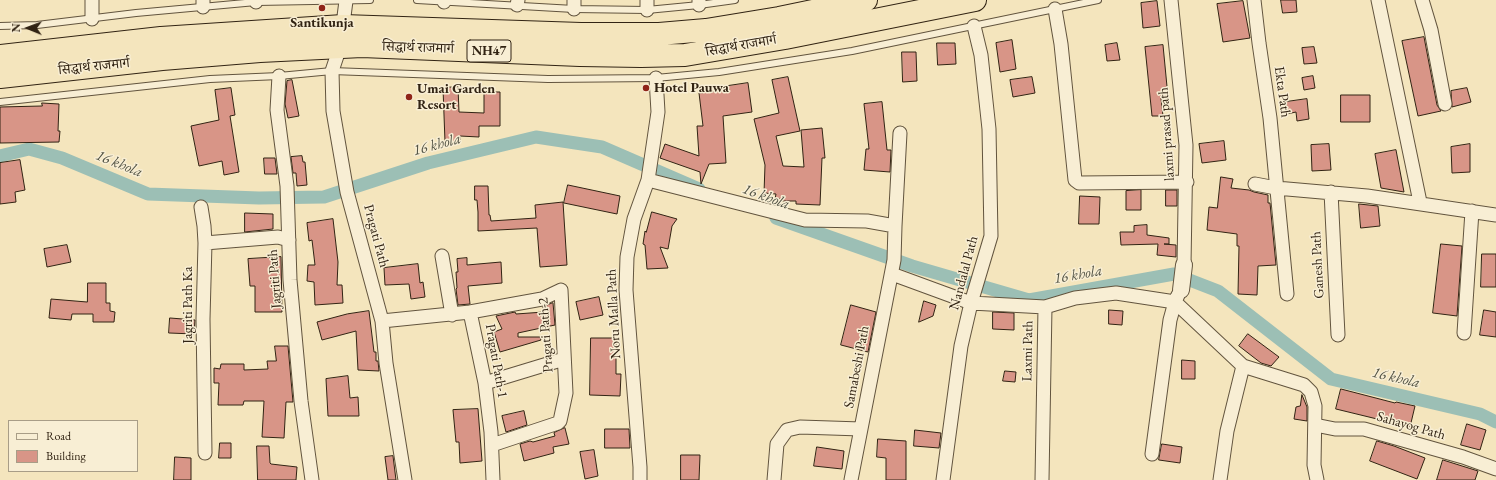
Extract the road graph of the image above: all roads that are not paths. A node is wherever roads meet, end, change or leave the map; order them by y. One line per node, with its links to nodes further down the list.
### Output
1 (92, 0): 22 (street)
2 (366, 0): 3 (lane); 14 (lane)
3 (370, 0)
4 (417, 0): 15 (lane)
5 (735, 0): 18 (lane)
6 (866, 0): 24 (highway, सिद्धार्थ राजमार्ग / NH47)
7 (975, 0): 26 (highway, सिद्धार्थ राजमार्ग / NH47)
8 (1098, 0): 21 (lane)
9 (1171, 0): 36 (street, laxmi prasad path)
10 (1254, 0): 38 (street, Ekta Path)
11 (1378, 0): 40 (street)
12 (1422, 0): 33 (street)
13 (256, 1): 14 (lane); 16 (lane)
14 (346, 1): 24 (street, Pragati Path)
15 (444, 1): 17 (lane)
16 (203, 3): 22 (lane)
17 (518, 3): 19 (lane)
18 (699, 3): 20 (lane)
19 (574, 5): 20 (lane)
20 (647, 5)
21 (1056, 9): 25 (lane); 36 (street)
22 (92, 19): 23 (lane)
23 (0, 26)
24 (343, 26): 26 (street, Pragati Path); 27 (highway, सिद्धार्थ राजमार्ग / NH47)
25 (974, 26): 31 (lane); 52 (street, Nandalal Path)
26 (340, 47): 28 (street, Pragati Path); 30 (highway, सिद्धार्थ राजमार्ग / NH47)
27 (0, 56)
28 (332, 71): 29 (lane); 31 (lane); 56 (street, Pragati Path)
29 (279, 76): 32 (lane); 45 (street, Jagriti Path)
30 (0, 77)
31 (656, 78): 35 (street, Noru Malla Path)
32 (0, 102)
33 (1445, 104)
34 (900, 133): 44 (street, Samabeshi Path)
35 (648, 180): 44 (street); 71 (street, Noru Malla Path)
36 (1186, 182): 48 (street, laxmi prasad path)
37 (1255, 184): 38 (street)
38 (1276, 188): 39 (street); 50 (street, Ekta Path)
39 (1331, 192): 40 (street); 58 (street, Ganesh Path)
40 (1420, 202): 42 (street)
41 (201, 207): 46 (street, Jagriti Path Ka)
42 (1472, 211): 43 (street); 57 (street)
43 (1496, 215)
44 (894, 226): 49 (street, Samabeshi Path)
45 (289, 240): 46 (street); 68 (street, Jagriti Path)
46 (205, 243): 65 (street, Jagriti Path Ka)
47 (442, 256): 55 (street)
48 (1184, 265): 51 (street)
49 (892, 274): 52 (street); 63 (street, Samabeshi Path)
50 (1286, 294)
51 (1178, 296): 53 (street, Laxmi Path); 60 (street); 66 (street)
52 (971, 303): 53 (street); 74 (street, Nandalal Path)
53 (1045, 307): 75 (street, Laxmi Path)
54 (470, 312): 55 (street, Pragati Path-1); 59 (street, Pragati Path-2); 61 (street, Pragati Path-1)
55 (452, 315): 56 (street, Pragati Path-1)
56 (382, 321): 69 (street, Pragati Path)
57 (1464, 333)
58 (1338, 335)
59 (564, 359): 61 (street); 64 (street, Pragati Path-2)
60 (1243, 366): 62 (street); 76 (street)
61 (485, 383): 64 (street, Pragati Path-1)
62 (1314, 425): 67 (street, Sahayog Path); 77 (street)
63 (861, 430): 72 (street); 73 (street, Samabeshi Path)
64 (492, 445): 70 (street, Pragati Path-1)
65 (205, 452)
66 (1152, 454)
67 (1496, 469)
68 (312, 480)
69 (405, 480)
70 (493, 480)
71 (640, 480)
72 (774, 480)
73 (852, 480)
74 (943, 480)
75 (1042, 480)
76 (1220, 480)
77 (1317, 480)

